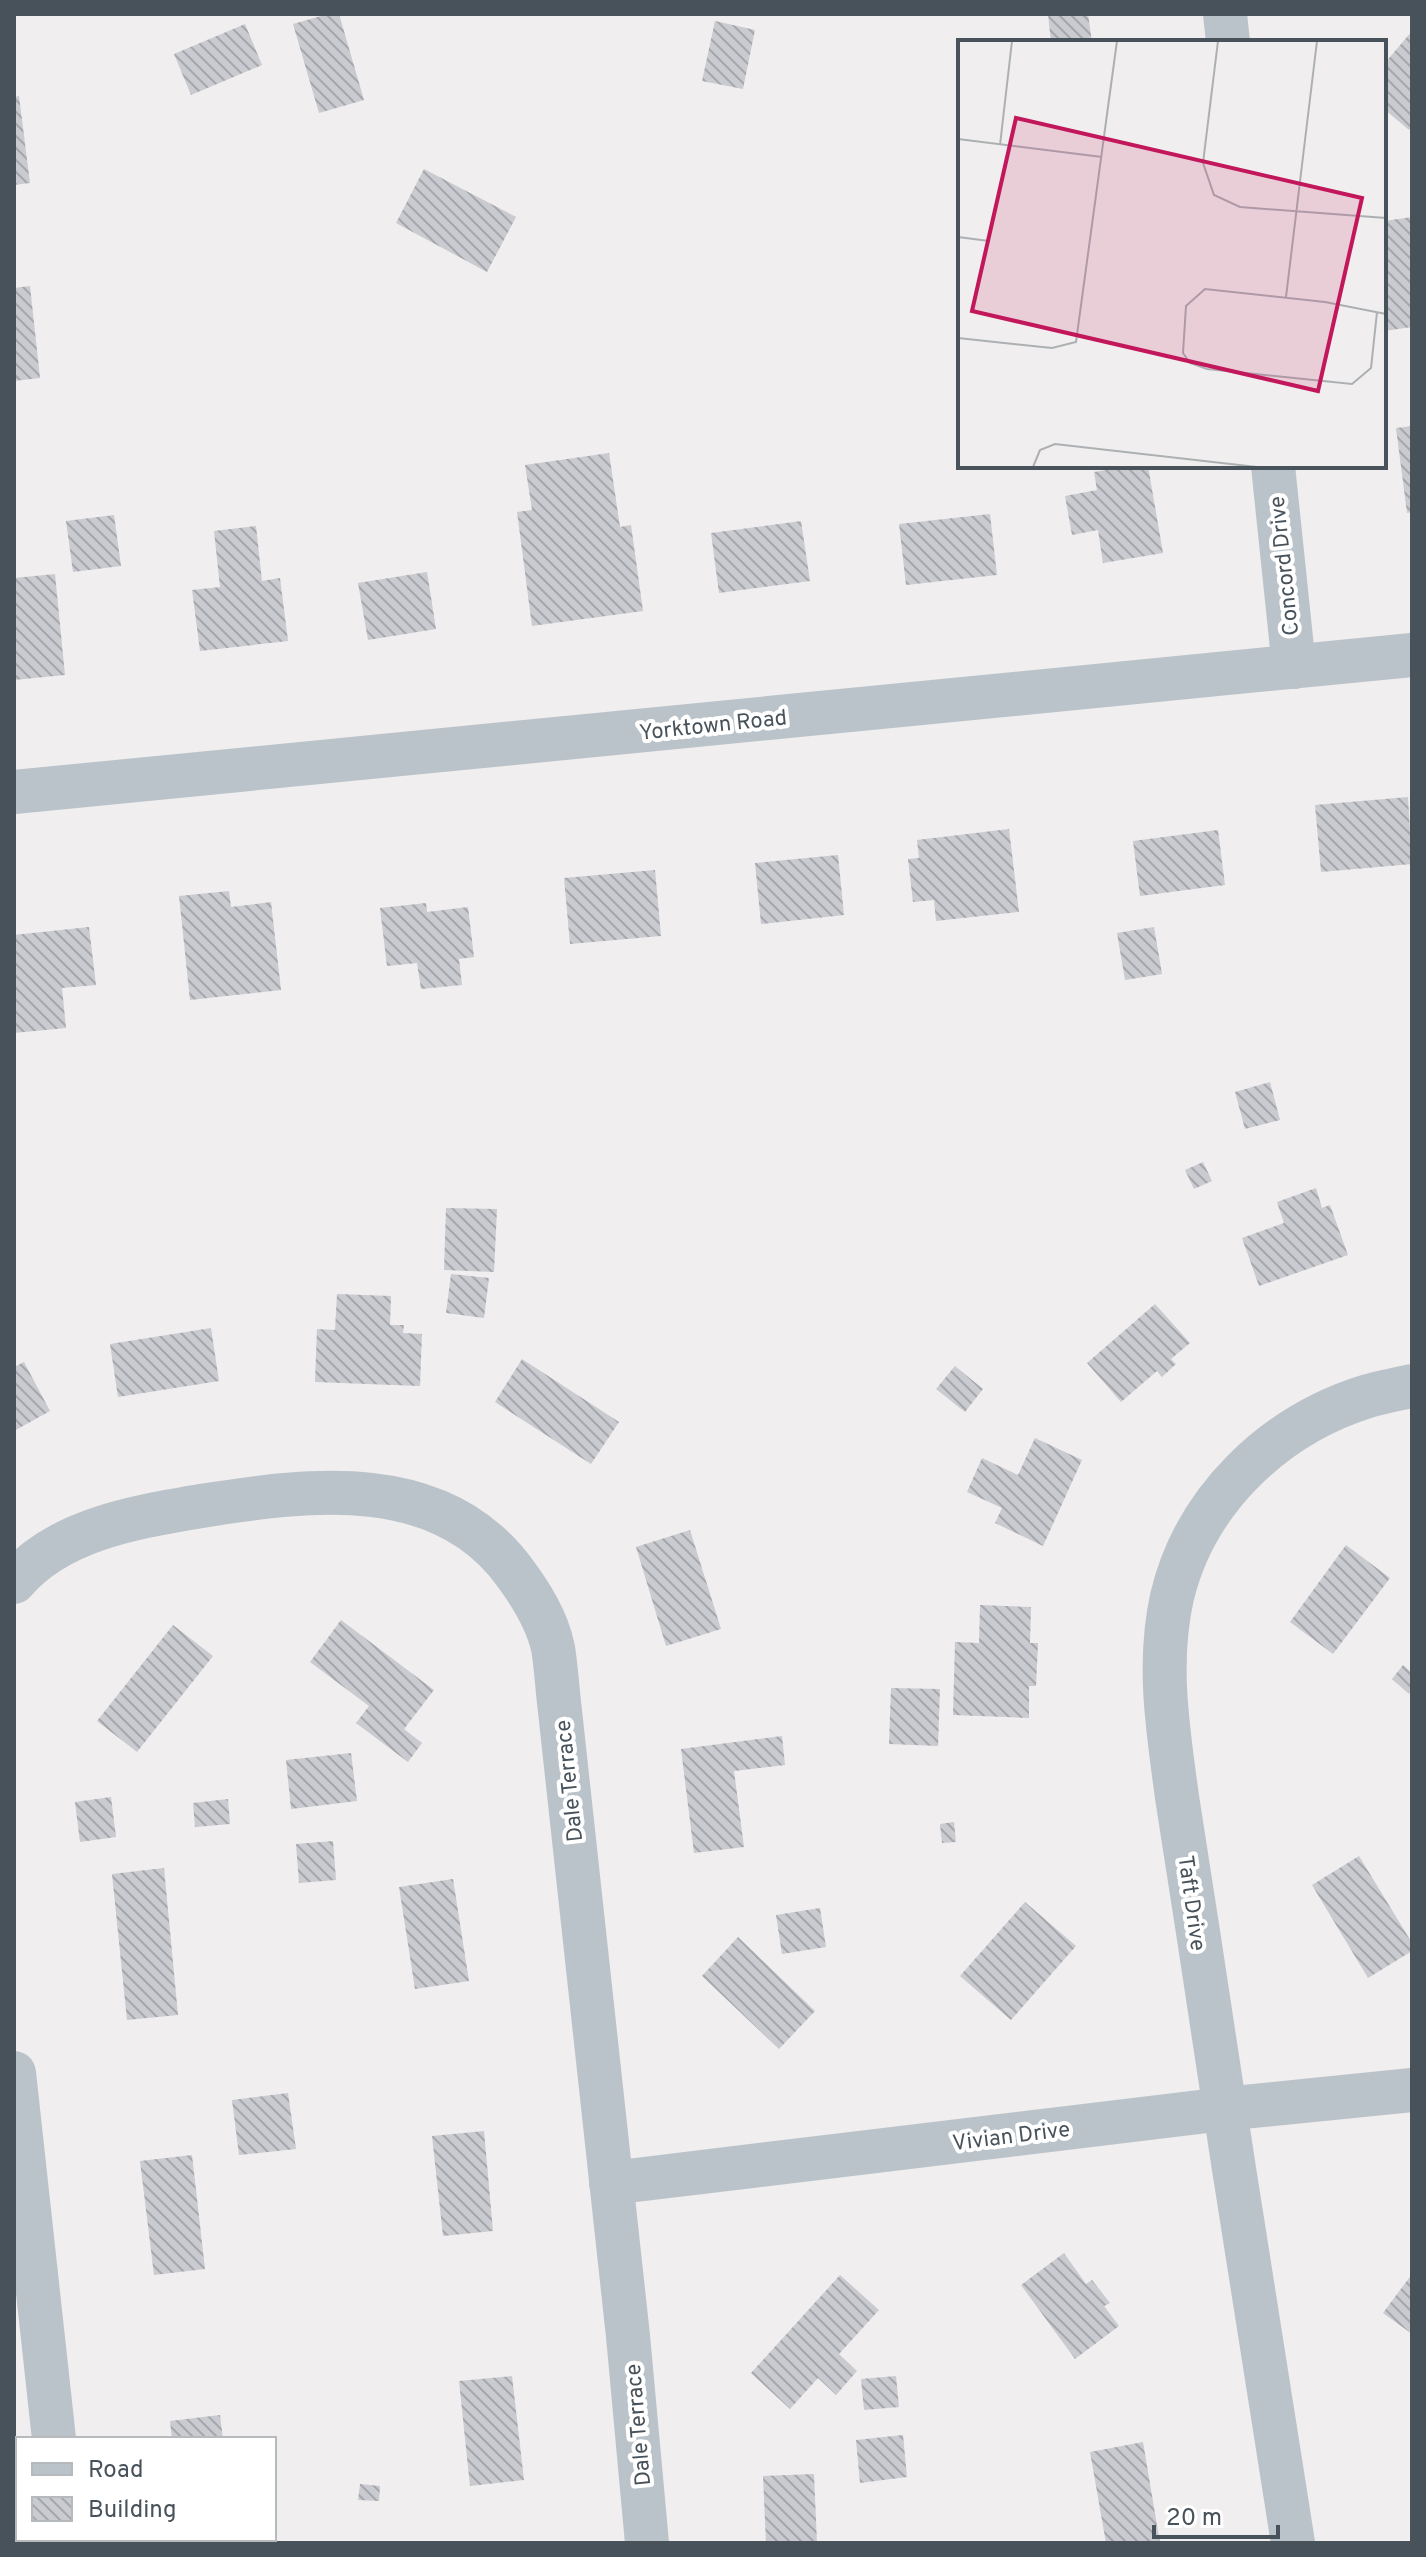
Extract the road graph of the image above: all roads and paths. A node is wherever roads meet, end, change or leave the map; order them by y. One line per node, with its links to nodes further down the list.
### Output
1 (1225, 14): 2 (street)
2 (1228, 40)
3 (1273, 468): 5 (street, Concord Drive)
4 (1412, 655): 5 (street, Yorktown Road)
5 (1294, 667): 6 (street, Yorktown Road)
6 (14, 792)
7 (1412, 1386): 11 (street, Taft Drive)
8 (14, 1582): 12 (street, Dale Terrace)
9 (14, 2073): 13 (street)
10 (1412, 2090): 11 (street, Vivian Drive)
11 (1224, 2109): 12 (street, Vivian Drive); 15 (street, Taft Drive)
12 (611, 2183): 14 (street, Dale Terrace)
13 (54, 2437)
14 (647, 2543)
15 (1293, 2543)

